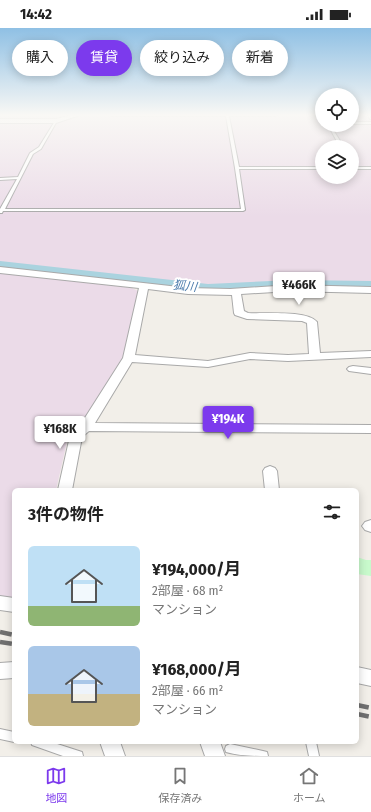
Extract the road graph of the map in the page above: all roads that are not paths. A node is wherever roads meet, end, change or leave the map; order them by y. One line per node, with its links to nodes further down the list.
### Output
1 (38, 149): 7 (lane)
2 (233, 149): 3 (lane)
3 (237, 168): 4 (lane); 9 (lane)
4 (315, 168)
5 (359, 168): 6 (lane)
6 (371, 168)
7 (19, 178): 8 (lane); 9 (lane)
8 (0, 179)
9 (1, 212)
10 (0, 270): 11 (street)
11 (144, 286): 13 (street); 16 (street)
12 (371, 290): 13 (street)
13 (236, 291): 15 (street)
14 (371, 354): 15 (street)
15 (315, 356): 16 (street)
16 (129, 358): 19 (street)
17 (353, 369): 18 (street)
18 (371, 371)
19 (86, 427): 20 (street); 22 (street)
20 (371, 429)
21 (270, 471): 23 (street)
22 (65, 488)
23 (272, 488)
24 (0, 603): 25 (street)
25 (12, 605)
26 (12, 670): 27 (street)
27 (0, 671)
28 (359, 675): 29 (street)
29 (371, 678)
30 (0, 734): 31 (lane)
31 (12, 736)
32 (42, 744): 37 (lane)
33 (111, 744): 38 (street)
34 (212, 744): 36 (street)
35 (312, 744): 40 (lane)
36 (223, 753): 39 (lane)
37 (78, 756)
38 (115, 756)
39 (263, 756)
40 (314, 756)

